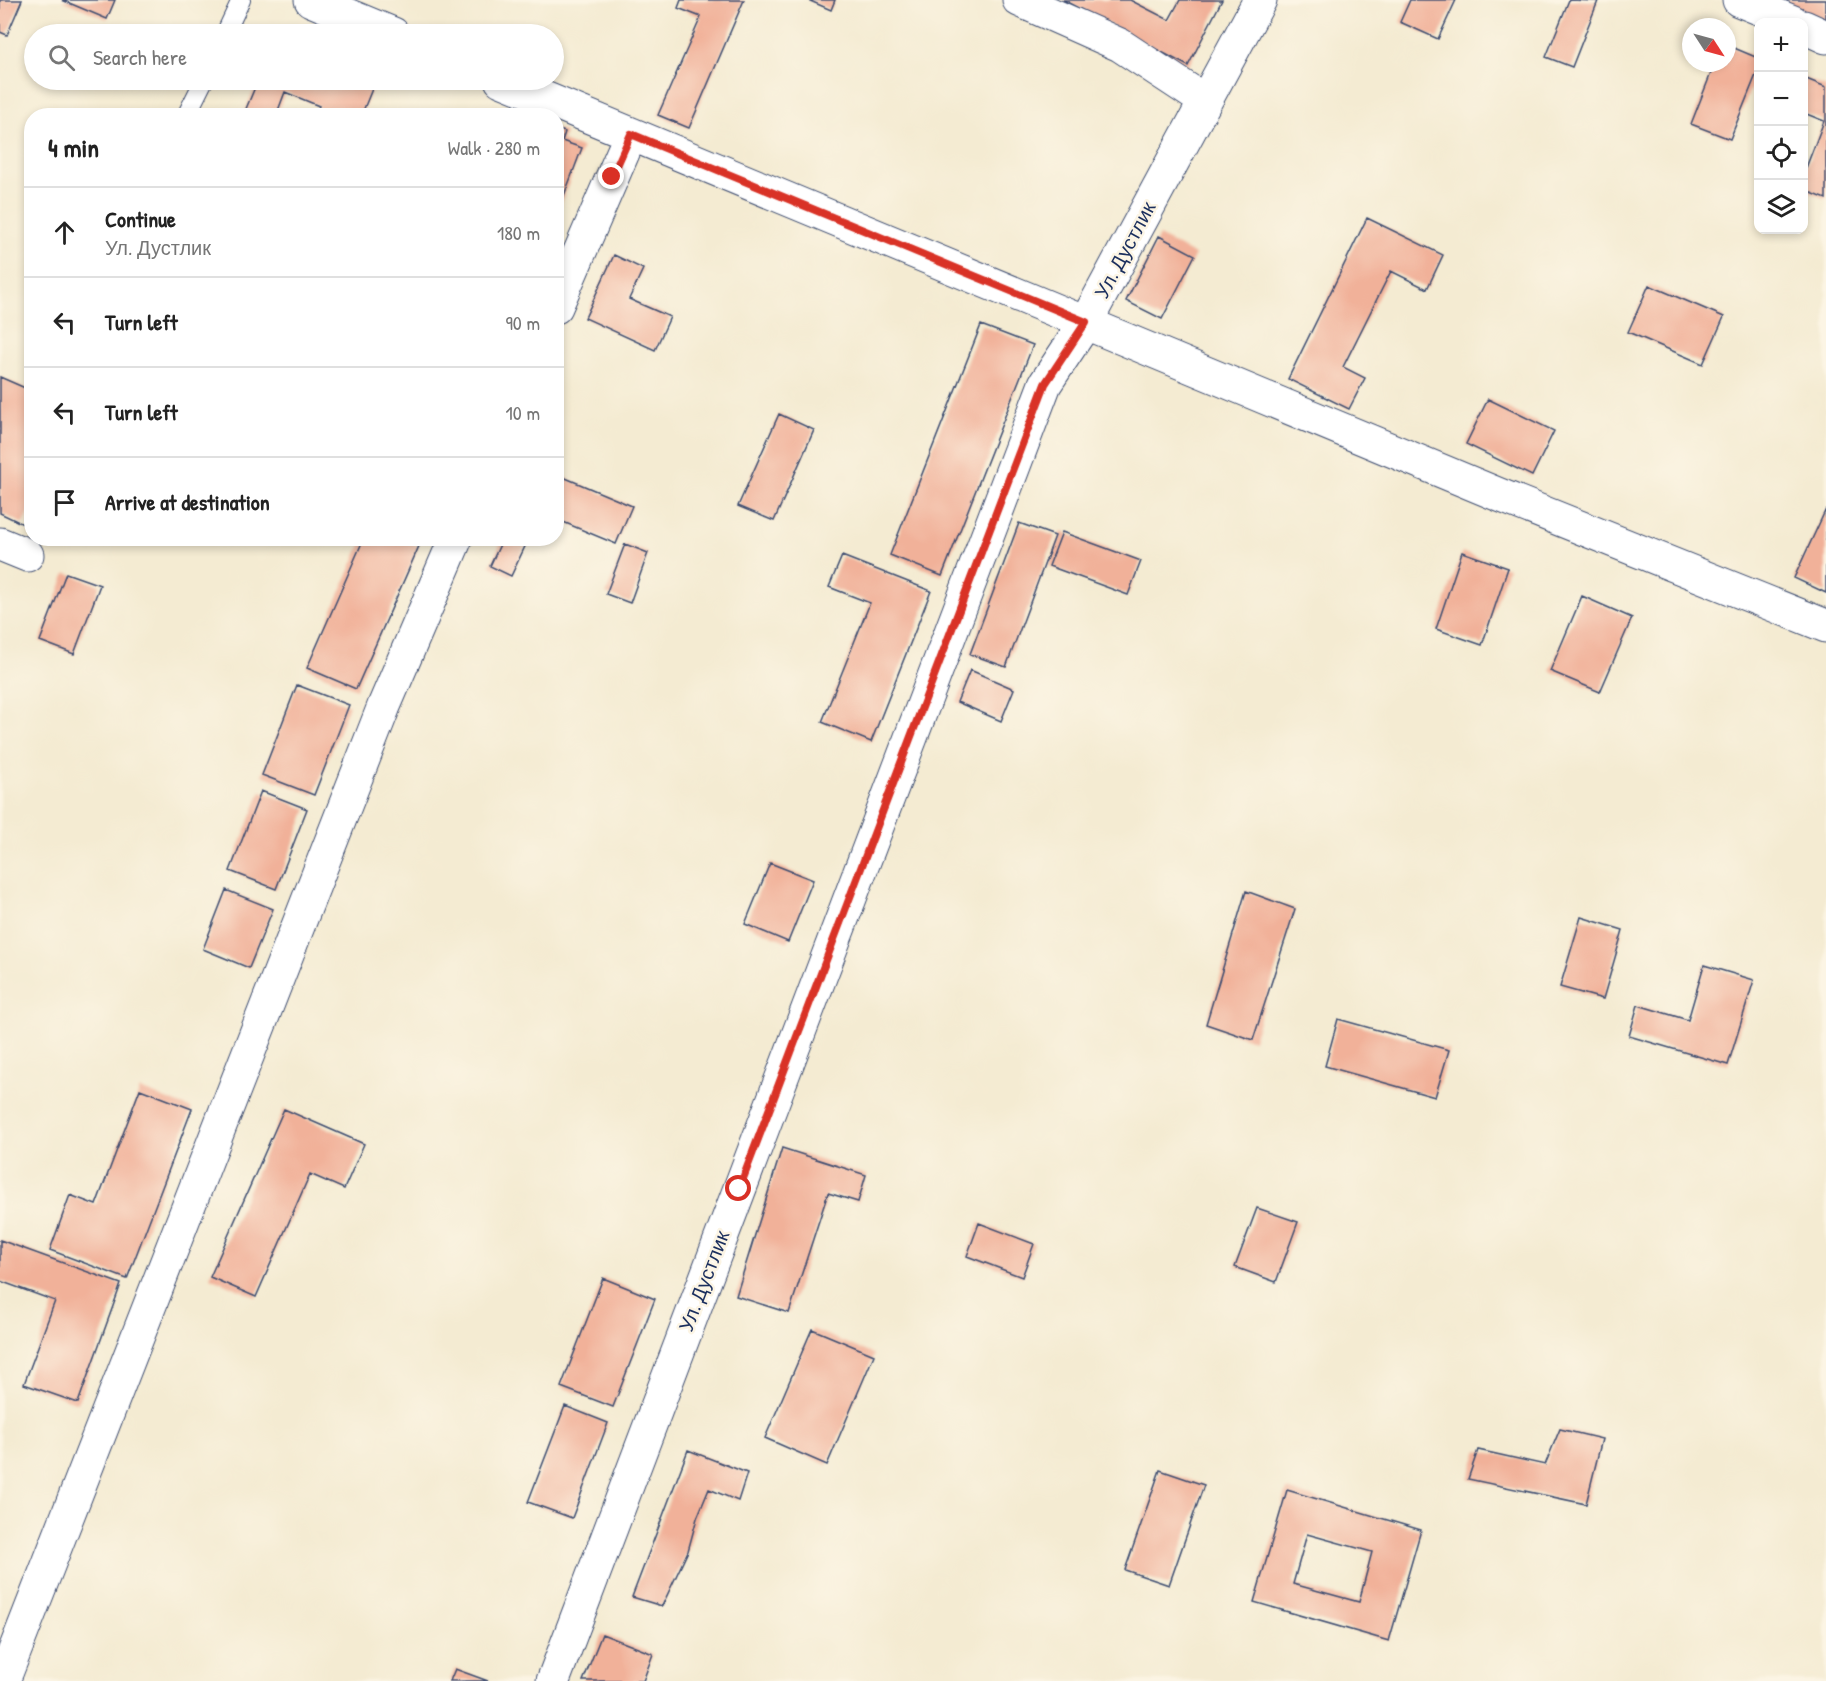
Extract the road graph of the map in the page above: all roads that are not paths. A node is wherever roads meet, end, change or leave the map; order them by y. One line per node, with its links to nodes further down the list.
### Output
1 (241, 0): 7 (lane)
2 (311, 0): 8 (street)
3 (1019, 0): 13 (street)
4 (1260, 0): 13 (street, Ул. Дустлик)
5 (1739, 0): 6 (street)
6 (1783, 18)
7 (230, 24)
8 (369, 24)
9 (1808, 29): 10 (street)
10 (1826, 37)
11 (199, 90): 14 (lane)
12 (525, 90): 15 (street)
13 (1205, 101): 17 (street, Ул. Дустлик)
14 (190, 108)
15 (631, 134): 16 (street); 17 (street)
16 (564, 289)
17 (1086, 322): 19 (street); 21 (street, Ул. Дустлик)
18 (453, 546): 20 (street)
19 (1826, 626)
20 (3, 1681)
21 (553, 1681)

